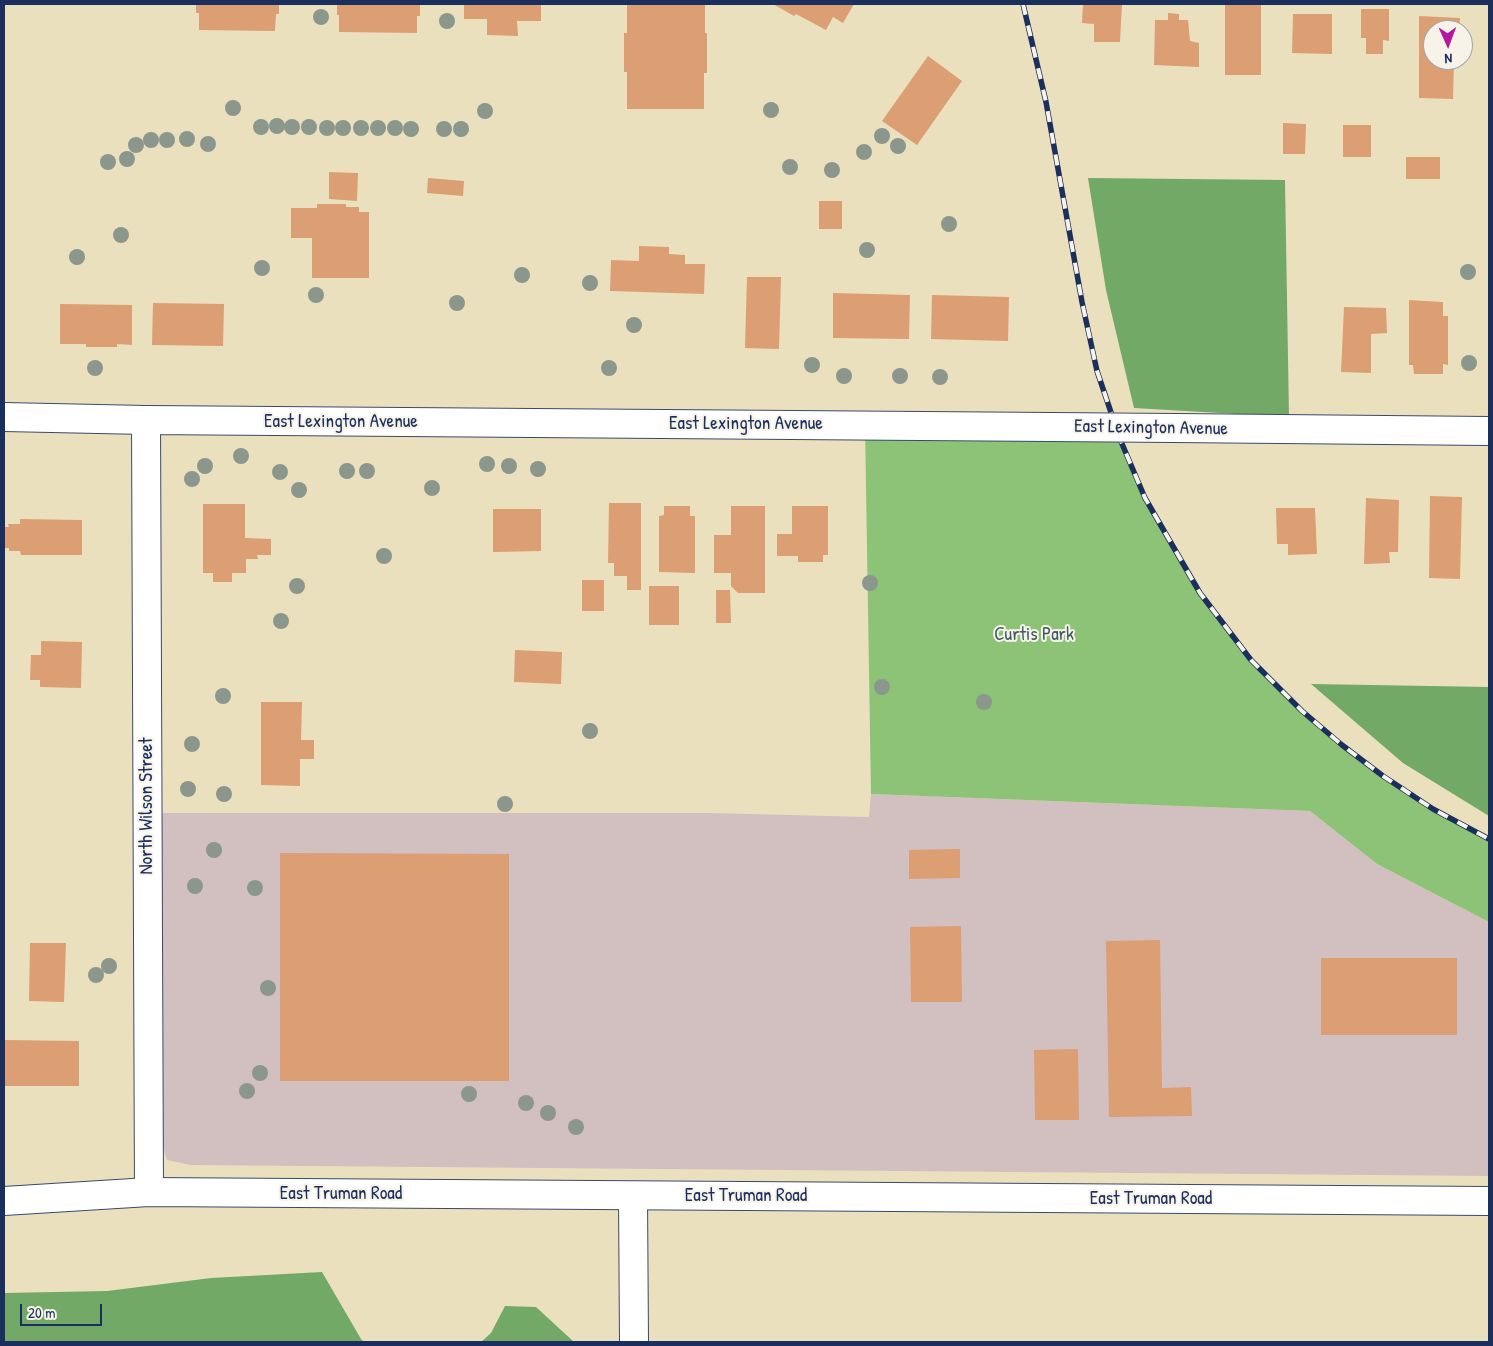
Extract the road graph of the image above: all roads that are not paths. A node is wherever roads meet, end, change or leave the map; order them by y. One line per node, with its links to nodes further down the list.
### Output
1 (4, 417): 2 (street, East Lexington Avenue)
2 (146, 420): 3 (street, East Lexington Avenue, bridge); 4 (street, North Wilson Street)
3 (1489, 431)
4 (149, 1192): 5 (street, East Truman Road); 6 (street, East Truman Road)
5 (633, 1196): 7 (street, East Truman Road); 8 (street)
6 (4, 1201)
7 (1489, 1201)
8 (634, 1342)

